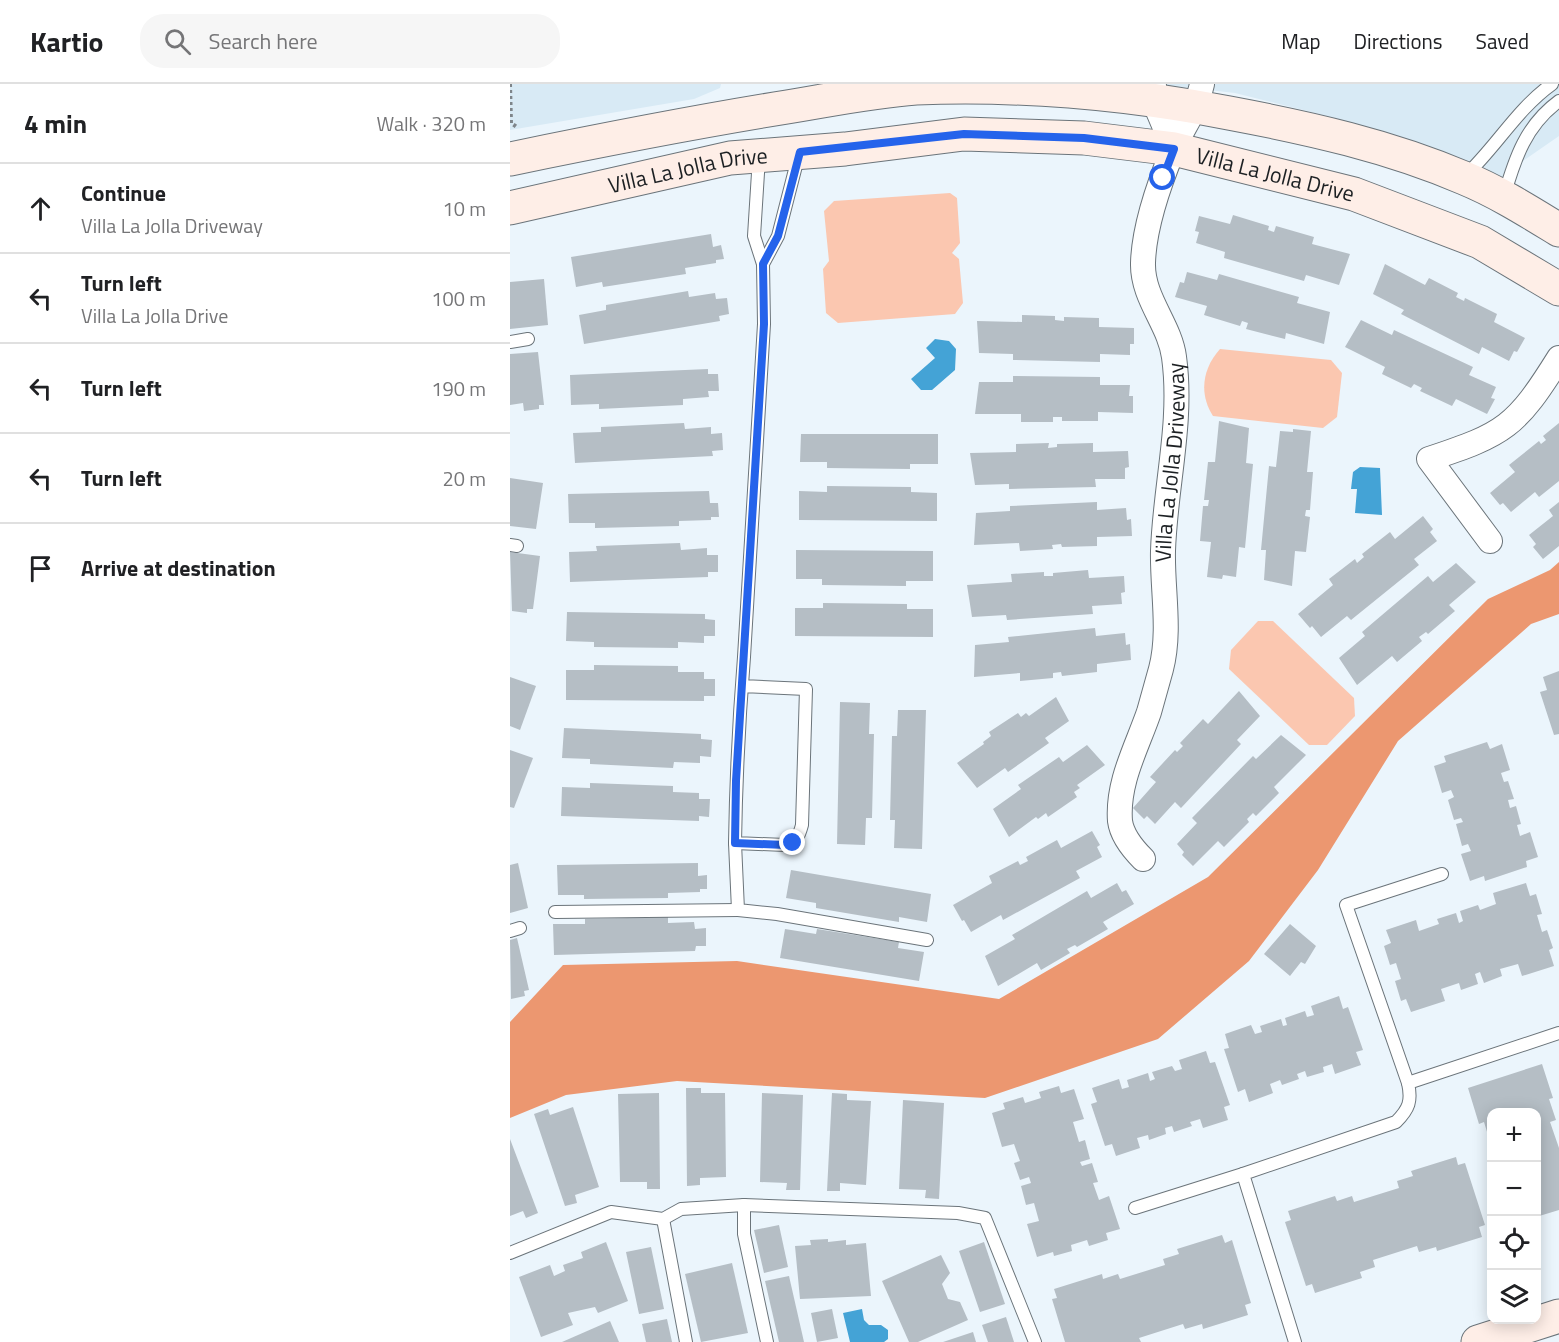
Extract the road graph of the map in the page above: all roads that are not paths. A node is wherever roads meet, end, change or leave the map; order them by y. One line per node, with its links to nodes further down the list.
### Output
1 (1552, 84): 11 (lane)
2 (1153, 91): 3 (main road, Villa La Jolla Drive); 4 (main road, Villa La Jolla Drive); 7 (street)
3 (810, 93): 5 (main road, Villa La Jolla Drive); 8 (main road)
4 (1199, 95): 7 (street, Villa La Jolla Driveway); 11 (main road, Villa La Jolla Drive)
5 (761, 97): 9 (main road); 10 (main road, Villa La Jolla Drive)
6 (1559, 101): 12 (lane)
7 (1174, 149): 8 (main road, Villa La Jolla Drive); 16 (main road, Villa La Jolla Drive); 23 (street, Villa La Jolla Driveway)
8 (800, 152): 9 (main road, Villa La Jolla Drive); 15 (lane)
9 (759, 155): 13 (main road, Villa La Jolla Drive); 15 (lane)
10 (510, 159)
11 (1463, 177): 12 (main road, Villa La Jolla Drive)
12 (1504, 197): 14 (main road, Villa La Jolla Drive)
13 (510, 208)
14 (1559, 230)
15 (763, 264): 21 (lane)
16 (1559, 289)
17 (528, 339): 18 (lane)
18 (510, 342)
19 (1559, 358): 20 (street)
20 (1490, 541)
21 (742, 686): 22 (lane); 22 (lane)
22 (735, 843): 25 (lane)
23 (1143, 860)
24 (1442, 874): 29 (lane)
25 (738, 910): 26 (lane); 27 (lane)
26 (555, 912)
27 (927, 939)
28 (1559, 1033): 29 (lane)
29 (1408, 1083): 30 (lane)
30 (1243, 1174): 32 (lane); 39 (lane)
31 (744, 1205): 33 (lane); 37 (lane); 38 (lane)
32 (1135, 1208)
33 (663, 1219): 34 (lane); 36 (lane)
34 (510, 1253)
35 (1559, 1316): 40 (main road)
36 (686, 1342)
37 (767, 1342)
38 (1035, 1342)
39 (1295, 1342)
40 (1479, 1342)

